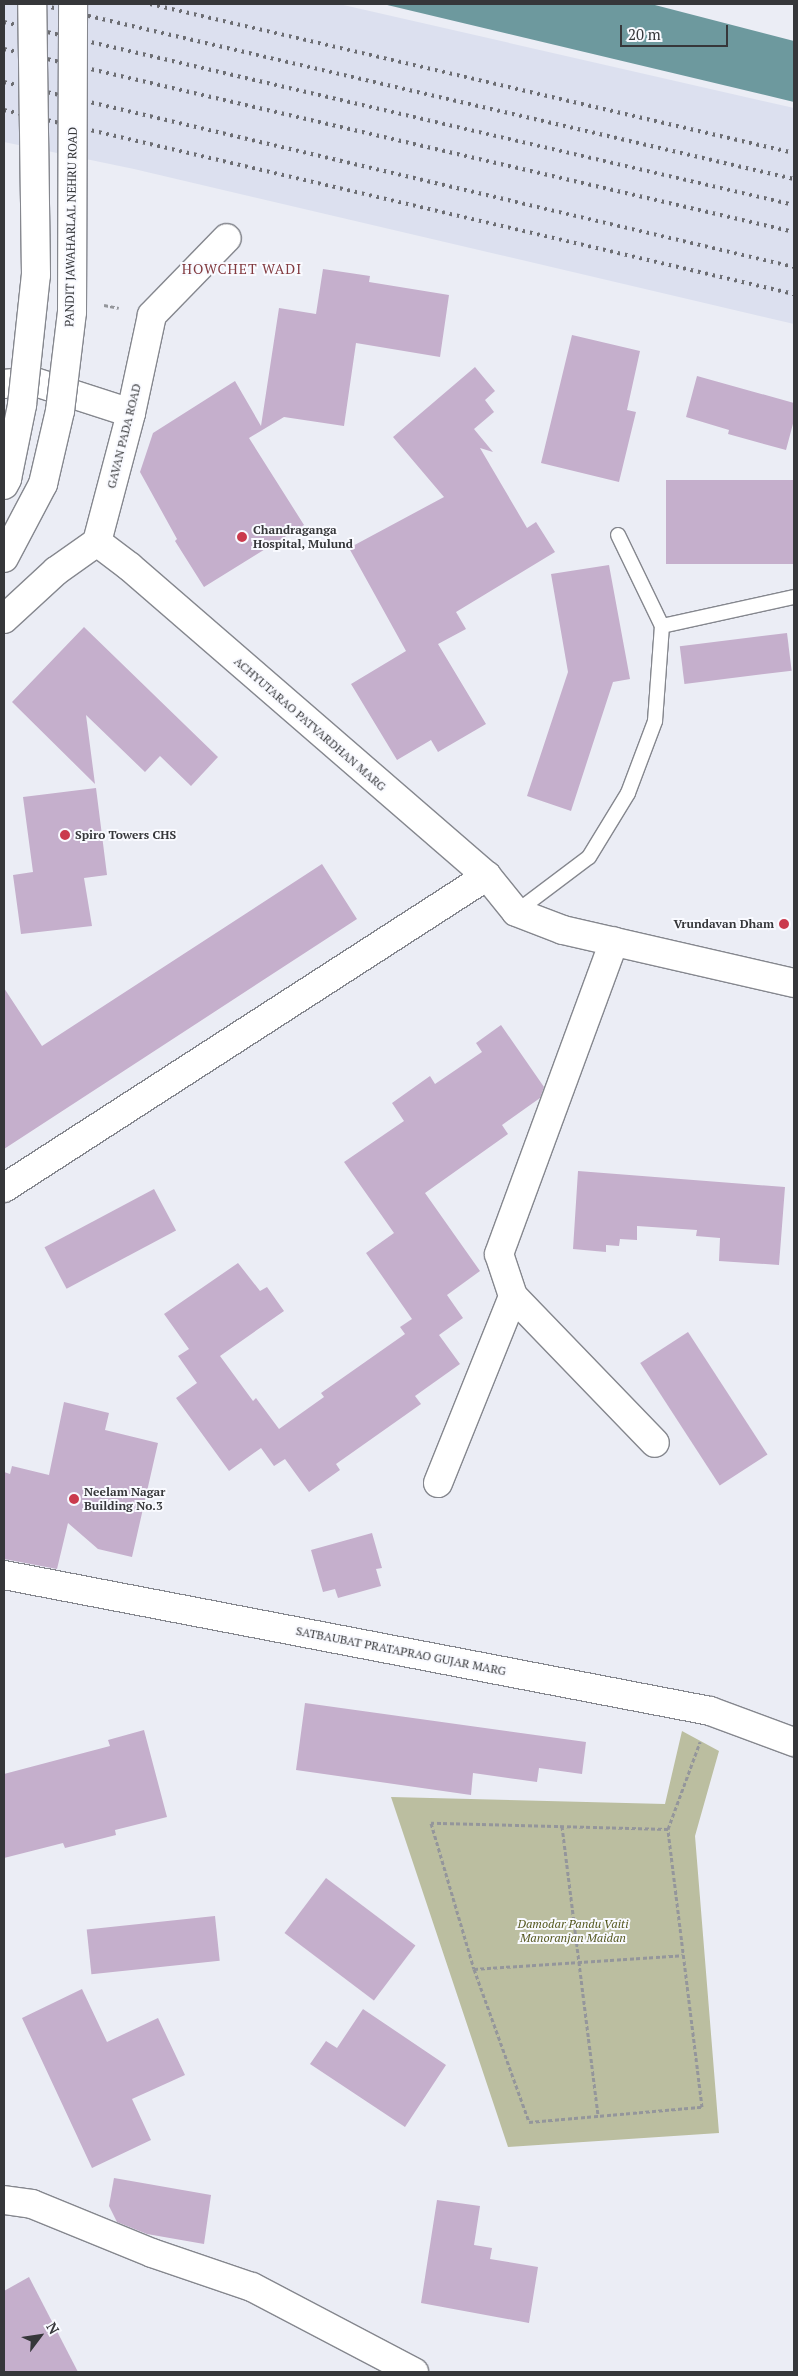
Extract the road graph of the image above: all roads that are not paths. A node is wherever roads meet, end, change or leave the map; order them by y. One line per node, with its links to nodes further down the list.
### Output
1 (32, 4): 6 (street, bridge)
2 (73, 4): 9 (street, PANDIT JAWAHARLAL NEHRU ROAD, bridge)
3 (226, 238): 5 (street, GAVAN PADA ROAD)
4 (4, 384): 5 (street)
5 (131, 413): 8 (street, GAVAN PADA ROAD)
6 (4, 485)
7 (618, 535): 12 (lane)
8 (97, 542): 11 (street); 13 (street, ACHYUTARAO PATVARDHAN MARG)
9 (4, 558)
10 (794, 597): 12 (lane)
11 (4, 619)
12 (662, 626): 14 (lane)
13 (487, 876): 14 (street, ACHYUTARAO PATVARDHAN MARG); 17 (street)
14 (516, 912): 15 (street)
15 (614, 942): 16 (street); 18 (street)
16 (794, 983)
17 (4, 1188)
18 (513, 1296): 19 (street); 20 (street)
19 (655, 1443)
20 (438, 1483)
21 (4, 1575): 22 (street, SATBAUBAT PRATAPRAO GUJAR MARG)
22 (794, 1742)
23 (4, 2200): 24 (street)
24 (414, 2372)

